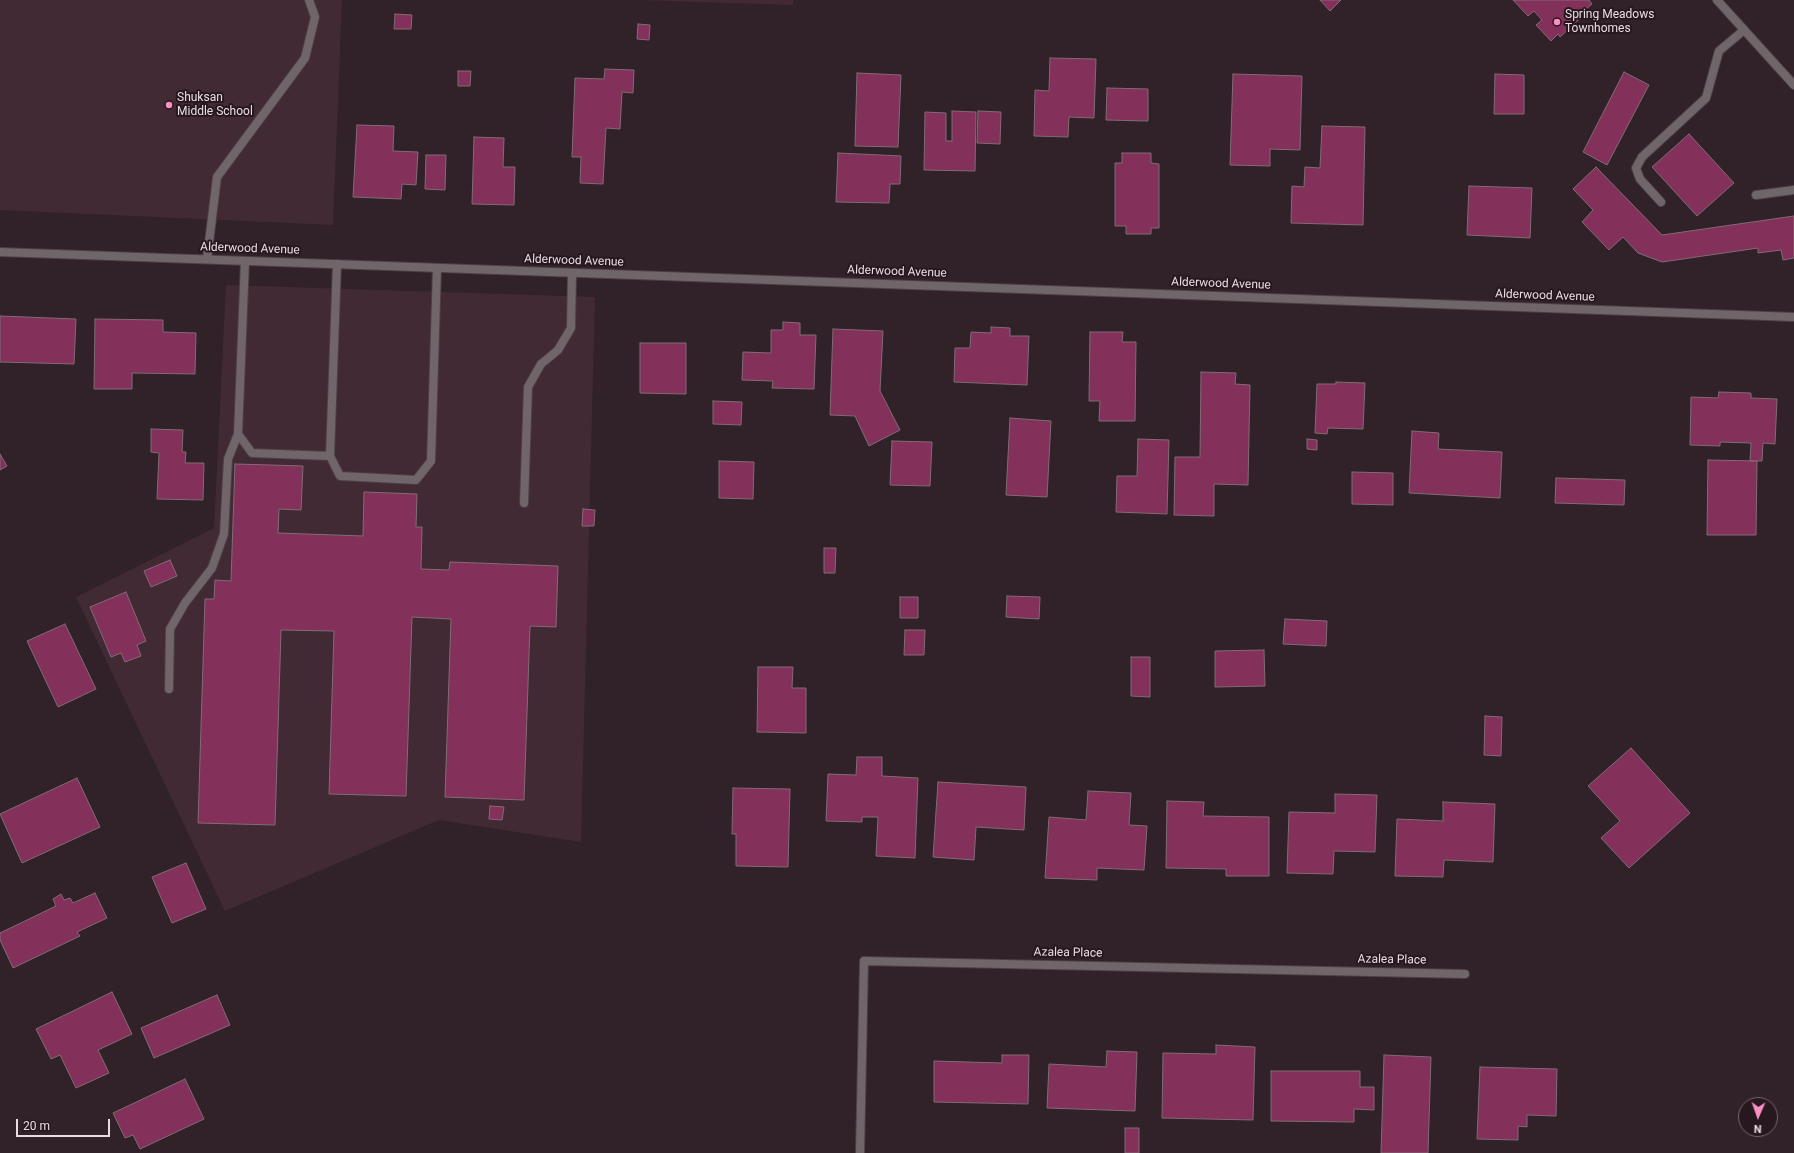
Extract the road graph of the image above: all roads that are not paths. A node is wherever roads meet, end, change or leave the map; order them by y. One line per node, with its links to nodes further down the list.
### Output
1 (310, 0): 9 (street)
2 (1717, 0): 3 (street)
3 (1744, 30): 4 (street); 7 (street)
4 (1794, 85)
5 (1794, 190): 6 (street)
6 (1756, 196)
7 (1661, 202)
8 (0, 252): 9 (street, Alderwood Avenue)
9 (207, 259): 10 (street, Alderwood Avenue)
10 (245, 261): 11 (street, Alderwood Avenue); 15 (street)
11 (337, 264): 12 (street, Alderwood Avenue); 16 (street)
12 (437, 268): 13 (street, Alderwood Avenue); 16 (street)
13 (572, 273): 14 (street, Alderwood Avenue); 17 (street)
14 (1794, 317)
15 (238, 434): 16 (street); 18 (street)
16 (330, 456)
17 (524, 503)
18 (169, 688)
19 (1465, 974): 20 (street, Azalea Place)
20 (860, 1153)

